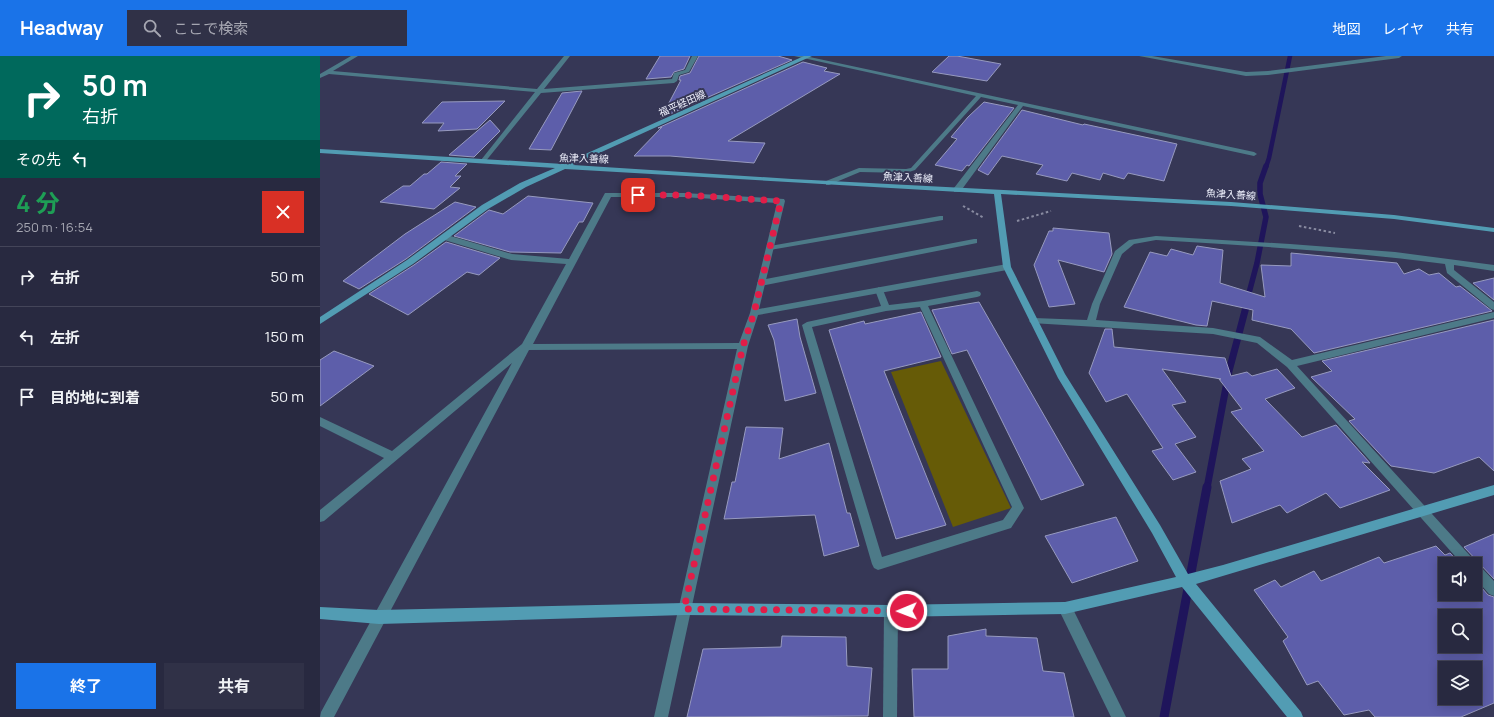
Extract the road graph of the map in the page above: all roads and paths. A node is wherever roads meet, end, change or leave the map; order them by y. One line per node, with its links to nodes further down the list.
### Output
1 (355, 56): 9 (street)
2 (567, 56): 11 (street)
3 (695, 56): 11 (street)
4 (797, 56): 7 (street)
5 (1142, 56): 6 (street)
6 (1398, 56)
7 (807, 57): 12 (street); 17 (main road, 福平経田線)
8 (320, 72): 9 (street)
9 (328, 72): 10 (street); 11 (street)
10 (320, 76)
11 (540, 91): 16 (street)
12 (980, 95): 13 (street); 18 (street)
13 (1022, 104): 15 (street); 19 (street)
14 (320, 151): 16 (main road, 魚津入善線)
15 (1254, 154)
16 (483, 161): 17 (main road, 魚津入善線)
17 (562, 167): 18 (main road, 魚津入善線); 23 (main road, 福平経田線)
18 (829, 183): 19 (main road, 魚津入善線)
19 (957, 190): 20 (main road, 魚津入善線)
20 (997, 192): 22 (main road, 魚津入善線); 28 (main road)
21 (940, 218): 25 (street)
22 (1494, 230)
23 (444, 237): 26 (street); 38 (main road, 福平経田線)
24 (974, 241): 30 (street)
25 (770, 248): 26 (street); 30 (street)
26 (571, 262): 42 (street)
27 (1449, 262): 29 (street); 34 (street); 40 (street)
28 (1007, 267): 31 (street); 39 (main road)
29 (1494, 268)
30 (761, 283): 36 (street)
31 (879, 290): 35 (street); 36 (street)
32 (978, 294): 33 (street)
33 (922, 304): 35 (street); 35 (street)
34 (1494, 307)
35 (886, 308)
36 (754, 313): 41 (street)
37 (1494, 315): 43 (street)
38 (320, 321)
39 (1034, 321): 40 (street); 51 (main road)
40 (1091, 323): 43 (street)
41 (743, 346): 42 (street); 54 (street)
42 (526, 347): 45 (street); 57 (street)
43 (1290, 364): 47 (street)
44 (320, 421): 45 (street)
45 (393, 457): 48 (street)
46 (1494, 490): 47 (main road)
47 (1421, 511): 49 (street); 51 (main road)
48 (320, 517)
49 (1464, 557)
50 (1482, 577): 52 (street)
51 (1185, 580): 53 (main road); 62 (main road)
52 (1494, 590)
53 (1065, 608): 55 (main road); 61 (street)
54 (684, 609): 55 (main road); 57 (main road); 59 (street)
55 (891, 611): 60 (street)
56 (320, 614): 57 (main road)
57 (380, 616): 58 (street)
58 (326, 717)
59 (661, 717)
60 (890, 717)
61 (1119, 717)
62 (1296, 717)

